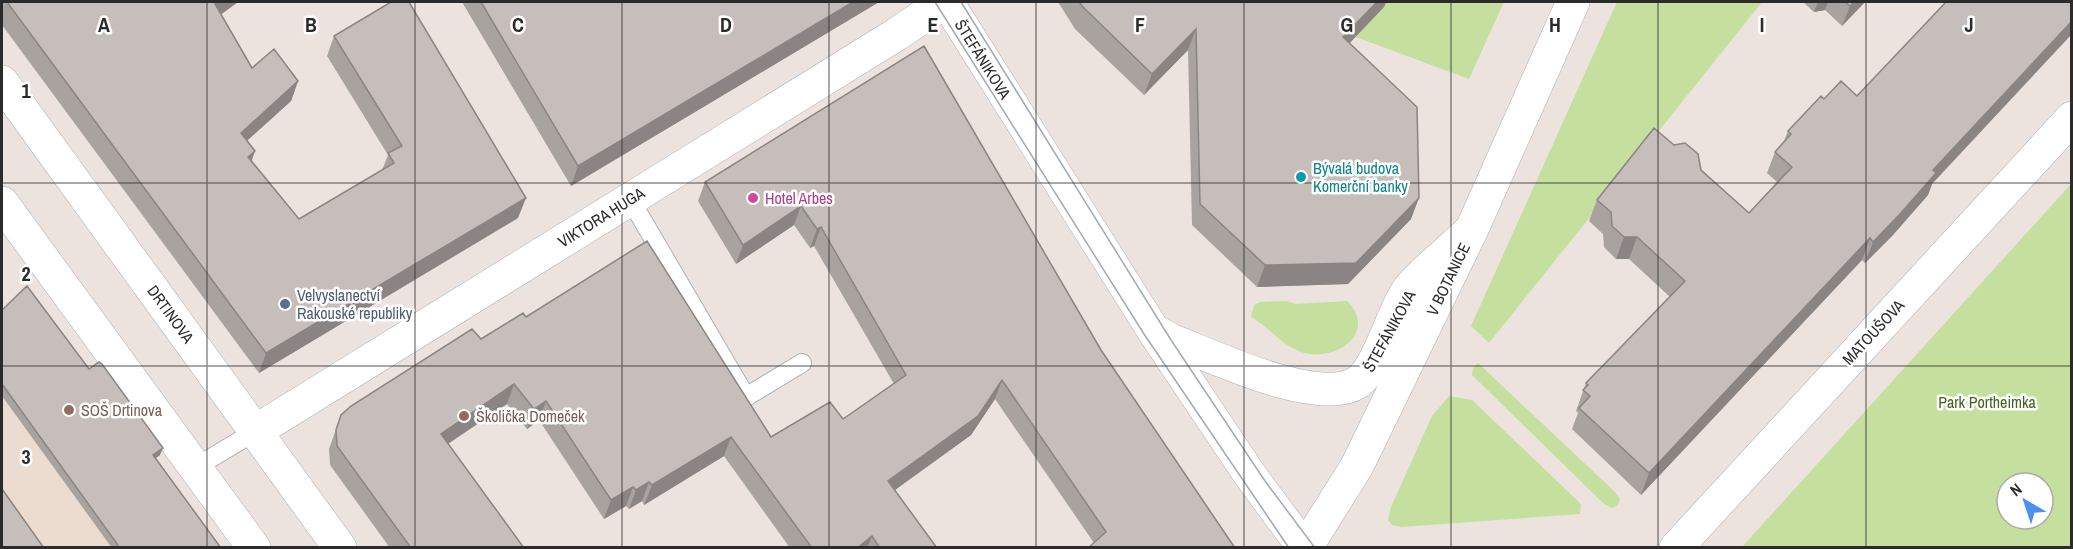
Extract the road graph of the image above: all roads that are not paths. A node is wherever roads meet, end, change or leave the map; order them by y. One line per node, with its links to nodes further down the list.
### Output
1 (946, 2): 5 (street, VIKTORA HUGA); 8 (street, ŠTEFÁNIKOVA)
2 (1573, 2): 7 (street, V BOTANICE)
3 (2, 82): 10 (street, DRTINOVA)
4 (2072, 118): 15 (street, MATOUŠOVA)
5 (630, 199): 9 (lane); 10 (street, VIKTORA HUGA)
6 (2, 203): 11 (street)
7 (1472, 229): 8 (street, ŠTEFÁNIKOVA); 12 (street, V BOTANICE)
8 (1153, 330): 12 (street, ŠTEFÁNIKOVA)
9 (802, 363)
10 (256, 431): 11 (lane); 14 (street, DRTINOVA)
11 (196, 467): 13 (street)
12 (1304, 547)
13 (255, 548)
14 (340, 548)
15 (1676, 548)

